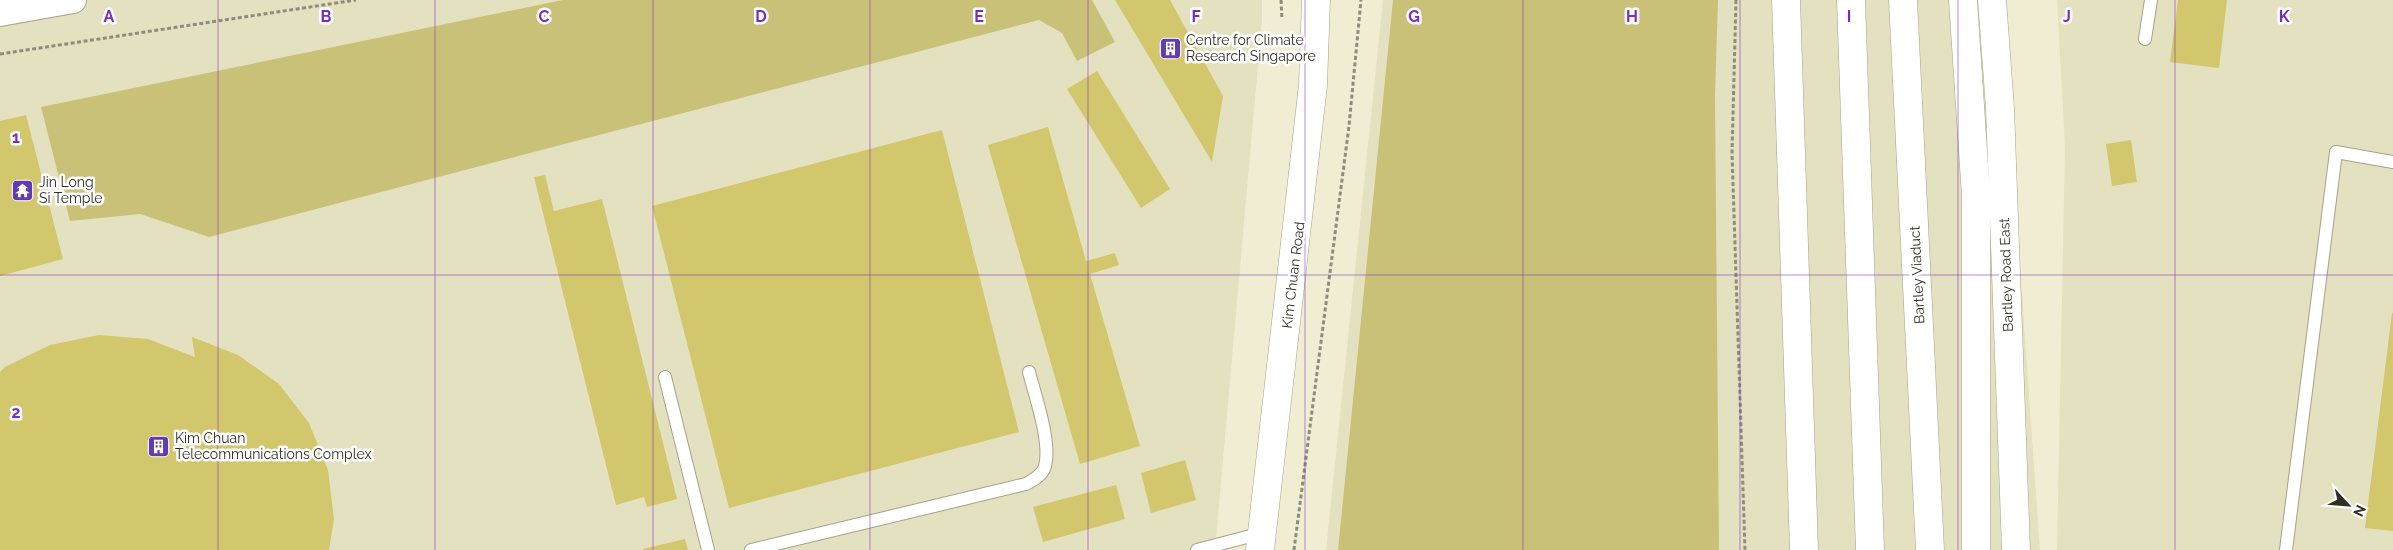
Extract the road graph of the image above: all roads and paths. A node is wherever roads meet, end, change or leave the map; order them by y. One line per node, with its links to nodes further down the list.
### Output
1 (73, 0): 12 (street)
2 (356, 0): 14 (path)
3 (1316, 0): 18 (main road, Kim Chuan Road)
4 (1361, 0): 22 (path)
5 (1736, 0): 23 (path)
6 (1786, 0): 24 (main road)
7 (1851, 0): 25 (main road)
8 (1903, 0): 26 (main road, Bartley Viaduct)
9 (1963, 0): 27 (main road)
10 (1992, 0): 28 (main road, Bartley Road East)
11 (2151, 0): 13 (lane)
12 (0, 14)
13 (2146, 39)
14 (0, 54)
15 (2393, 162): 29 (lane)
16 (1029, 372): 20 (lane)
17 (665, 377): 19 (lane)
18 (1261, 542): 21 (lane)
19 (708, 550)
20 (751, 550)
21 (1198, 550)
22 (1294, 550)
23 (1745, 550)
24 (1804, 550)
25 (1870, 550)
26 (1930, 550)
27 (1976, 550)
28 (2016, 550)
29 (2286, 550)

